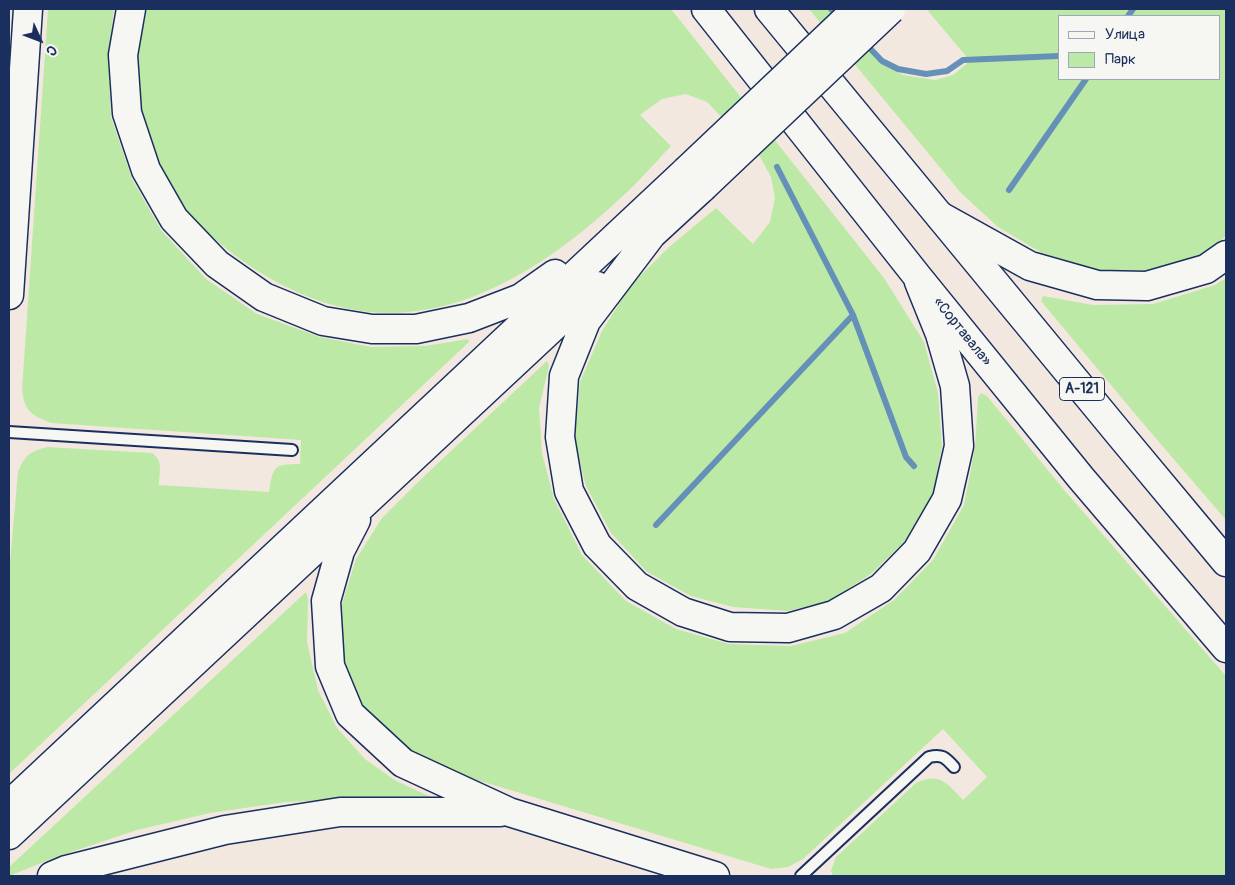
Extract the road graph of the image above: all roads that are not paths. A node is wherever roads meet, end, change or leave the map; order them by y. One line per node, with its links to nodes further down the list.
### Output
1 (28, 9): 12 (main road)
2 (131, 9): 9 (main road)
3 (706, 9): 11 (main road, «Сортавала»)
4 (769, 9): 8 (main road, А-121)
5 (856, 9): 7 (main road, bridge)
6 (891, 9): 7 (main road, bridge)
7 (694, 179): 9 (main road)
8 (940, 216): 10 (main road); 16 (main road, А-121)
9 (644, 226): 11 (main road); 15 (main road); 19 (main road)
10 (1226, 255)
11 (917, 276): 17 (main road, «Сортавала»)
12 (9, 295)
13 (9, 432): 14 (lane)
14 (292, 450)
15 (363, 505): 20 (main road); 21 (main road)
16 (1226, 562)
17 (1226, 648)
18 (954, 767): 24 (lane)
19 (9, 805)
20 (509, 812): 22 (main road); 23 (main road)
21 (9, 835)
22 (52, 876)
23 (715, 876)
24 (801, 876)

